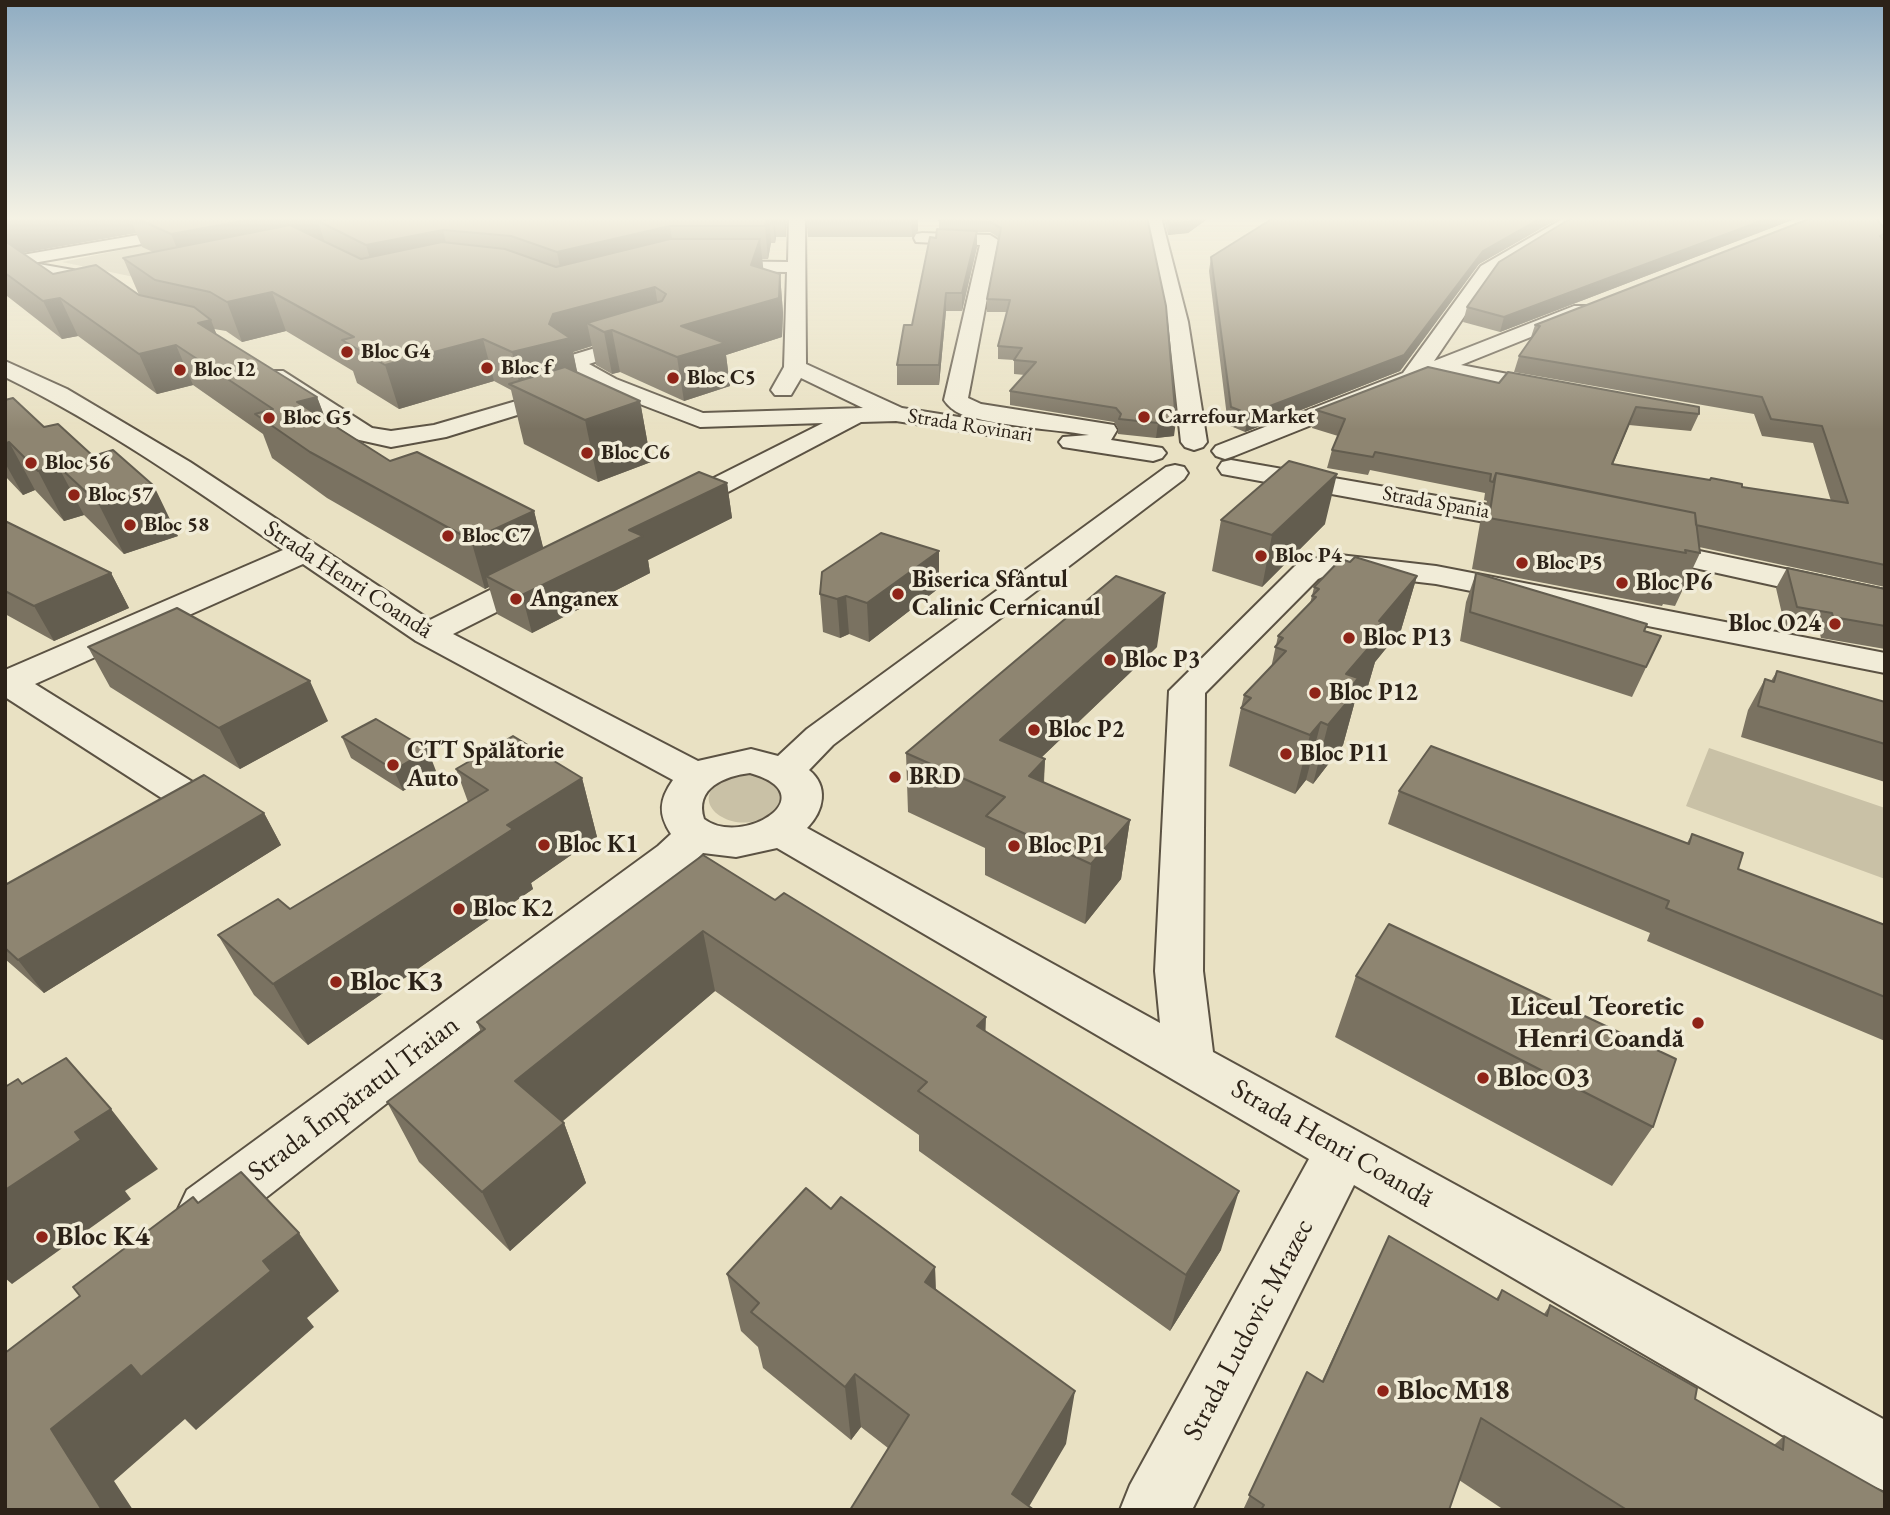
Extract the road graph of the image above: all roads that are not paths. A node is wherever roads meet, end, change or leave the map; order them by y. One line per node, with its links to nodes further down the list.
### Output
1 (107, 288): 6 (street)
2 (796, 288): 11 (street)
3 (980, 288): 20 (street)
4 (1170, 288): 19 (street)
5 (1475, 288): 13 (street)
6 (122, 293)
7 (1601, 302): 9 (street)
8 (660, 335): 14 (street)
9 (1436, 367): 13 (street); 15 (street)
10 (263, 368): 14 (street)
11 (795, 368): 16 (street, Strada Rovinari); 17 (street)
12 (5, 369): 26 (street, Strada Henri Coandă)
13 (1411, 377): 21 (street)
14 (608, 384): 17 (street)
15 (1573, 393)
16 (895, 414): 18 (street); 20 (street, Strada Rovinari)
17 (769, 416): 18 (street)
18 (856, 416): 23 (street)
19 (1194, 442): 21 (street); 22 (street)
20 (1095, 445): 22 (street, Strada Rovinari)
21 (1228, 459): 22 (street, Strada Rovinari); 24 (street, Strada Spania)
22 (1164, 463): 34 (street)
23 (660, 516)
24 (1561, 528)
25 (1623, 543): 27 (street)
26 (304, 552): 31 (street, Strada Henri Coandă); 33 (street)
27 (1714, 564): 29 (street); 30 (street)
28 (563, 566): 31 (street)
29 (1885, 600)
30 (1722, 629): 32 (street); 39 (street)
31 (428, 634): 35 (street, Strada Henri Coandă)
32 (1885, 663)
33 (7, 682): 36 (street)
34 (787, 770): 35 (street); 37 (street)
35 (698, 778): 38 (street)
36 (185, 795)
37 (781, 830): 38 (street); 39 (street, Strada Henri Coandă)
38 (697, 834): 41 (street, Strada Împăratul Traian)
39 (1189, 1063): 40 (street, Strada Henri Coandă)
40 (1343, 1150): 42 (street, Strada Henri Coandă); 43 (street, Strada Ludovic Mrazec)
41 (169, 1237)
42 (1885, 1457)
43 (1155, 1510)

